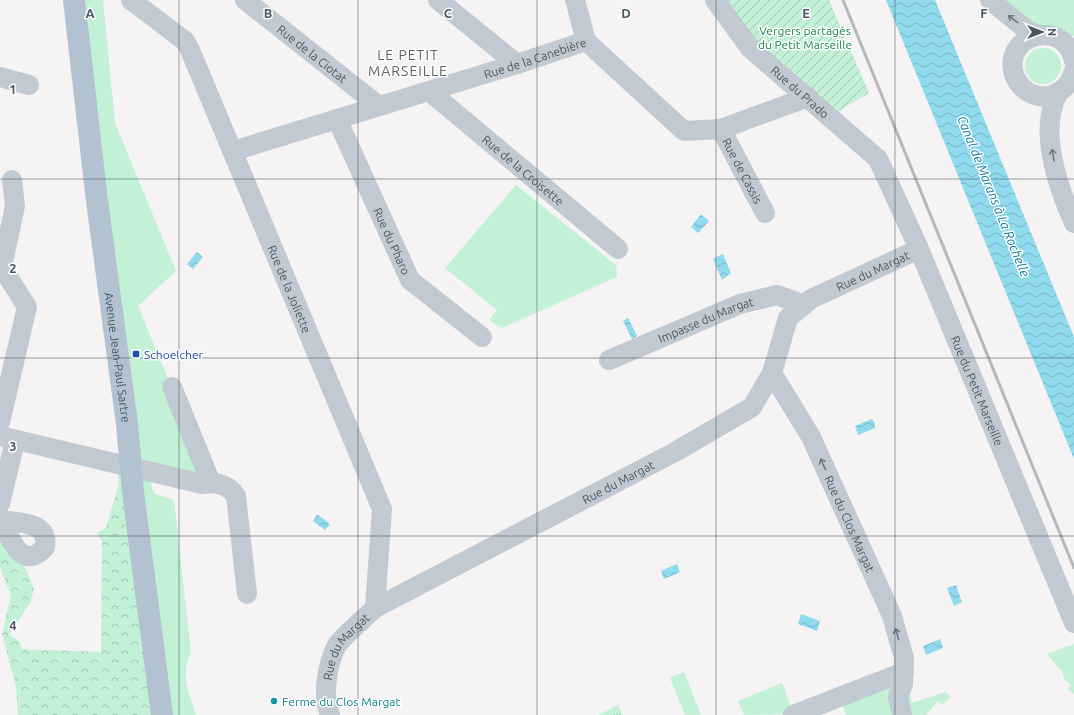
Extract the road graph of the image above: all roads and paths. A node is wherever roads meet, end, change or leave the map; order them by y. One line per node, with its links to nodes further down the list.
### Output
1 (74, 0): 37 (main road, Avenue Jean-Paul Sartre)
2 (131, 0): 22 (street, Rue de la Joliette)
3 (245, 0): 19 (street, Rue de la Ciotat)
4 (438, 0): 12 (street)
5 (575, 0): 9 (street)
6 (715, 0): 18 (street, Rue du Prado)
7 (990, 0): 8 (street, one-way to 7)
8 (1038, 35): 10 (street); 17 (street)
9 (586, 41): 12 (street, Rue de la Canebière); 21 (street, Rue de la Canebière)
10 (1070, 44): 11 (street)
11 (1074, 61)
12 (517, 64): 16 (street, Rue de la Canebière)
13 (1074, 71): 17 (street)
14 (0, 77): 15 (street)
15 (29, 85)
16 (429, 91): 19 (street, Rue de la Canebière); 27 (street, Rue de la Croisette)
17 (1058, 93): 26 (street, one-way to 17)
18 (808, 97): 21 (street, Rue de la Canebière); 23 (street, Rue du Prado)
19 (379, 106): 20 (street, Rue de la Canebière)
20 (337, 119): 22 (street, Rue de la Canebière); 31 (street, Rue du Pharo)
21 (721, 129): 25 (street, Rue de Cassis)
22 (233, 151): 41 (street, Rue de la Joliette)
23 (878, 159): 28 (street, Rue du Petit Marseille)
24 (12, 180): 29 (street)
25 (765, 212)
26 (1074, 223)
27 (618, 248)
28 (919, 250): 30 (street, Rue du Margat); 42 (street, Rue du Petit Marseille)
29 (1, 267): 35 (street)
30 (804, 305): 32 (street, Impasse du Margat); 33 (street, Rue du Margat)
31 (482, 337)
32 (610, 360)
33 (772, 373): 41 (street, Rue du Margat); 43 (street, Rue du Clos Margat, one-way to 33)
34 (172, 387): 38 (street)
35 (0, 422)
36 (8, 439): 37 (street); 39 (street)
37 (130, 466): 38 (street); 44 (main road, Avenue Jean-Paul Sartre)
38 (211, 483): 40 (street)
39 (0, 514)
40 (247, 594)
41 (375, 608): 45 (street, Rue du Margat)
42 (1074, 623)
43 (903, 678): 46 (street); 47 (street, Rue du Clos Margat); 48 (street, Rue du Clos Margat)
44 (162, 715)
45 (330, 715)
46 (793, 715)
47 (902, 715)
48 (915, 715)

